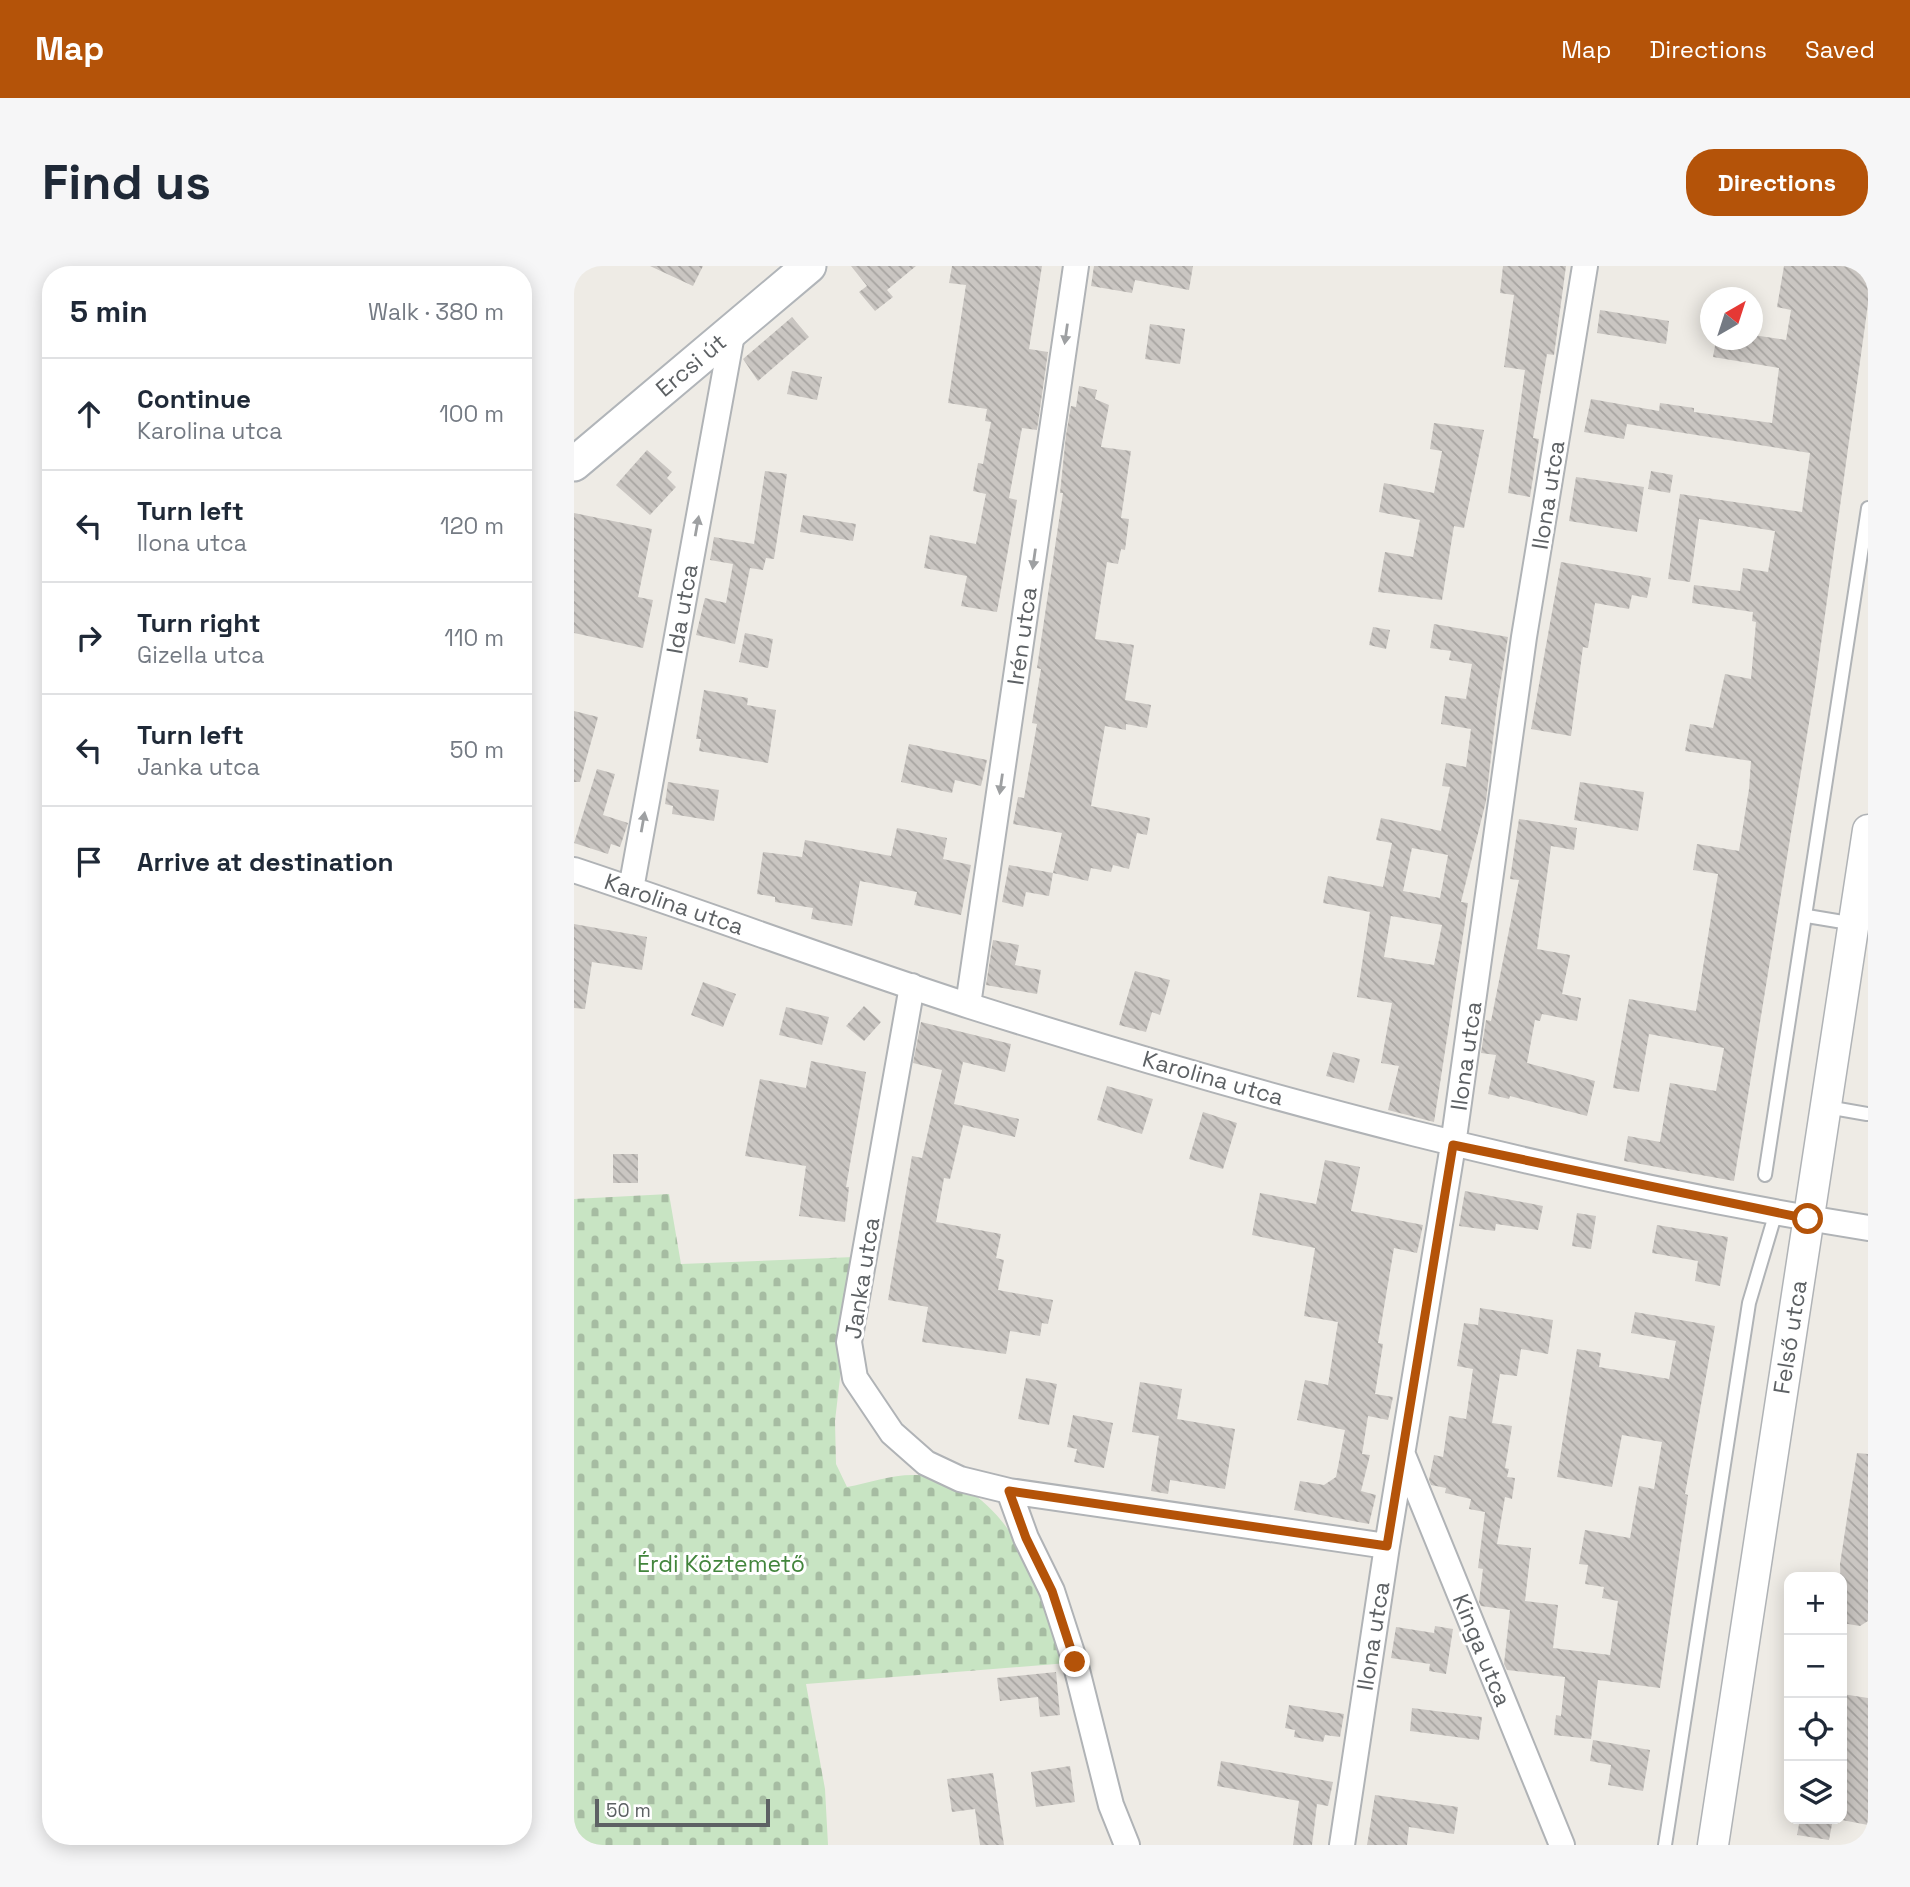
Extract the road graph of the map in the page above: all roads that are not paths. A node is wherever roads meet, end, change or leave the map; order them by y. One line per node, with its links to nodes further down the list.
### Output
1 (809, 266): 4 (main road, Ercsi út)
2 (1076, 266): 13 (street, Irén utca, one-way to 13)
3 (1585, 266): 16 (street, Ilona utca)
4 (733, 329): 5 (main road, Ercsi út); 9 (street, Ida utca, one-way to 4)
5 (574, 464)
6 (1868, 511): 10 (lane)
7 (1868, 830): 11 (street, Felső utca)
8 (574, 870): 9 (street, Karolina utca)
9 (631, 889): 12 (street, Karolina utca)
10 (1807, 916): 11 (lane); 17 (lane)
11 (1861, 925): 14 (street, Felső utca)
12 (912, 986): 13 (street, Karolina utca); 22 (street, Janka utca)
13 (968, 1005): 16 (street, Karolina utca)
14 (1826, 1107): 15 (lane); 19 (street, Felső utca)
15 (1867, 1114)
16 (1453, 1145): 18 (street, Karolina utca); 21 (street, Ilona utca)
17 (1765, 1175)
18 (1776, 1212): 19 (street, Karolina utca); 27 (lane)
19 (1808, 1219): 20 (street, Karolina utca); 28 (street, Felső utca)
20 (1868, 1228)
21 (1403, 1455): 23 (street, Ilona utca); 26 (street, Kinga utca)
22 (1009, 1491): 23 (street, Janka utca); 24 (street)
23 (1387, 1546): 25 (street, Ilona utca)
24 (1127, 1845)
25 (1342, 1845)
26 (1562, 1845)
27 (1665, 1845)
28 (1713, 1845)

